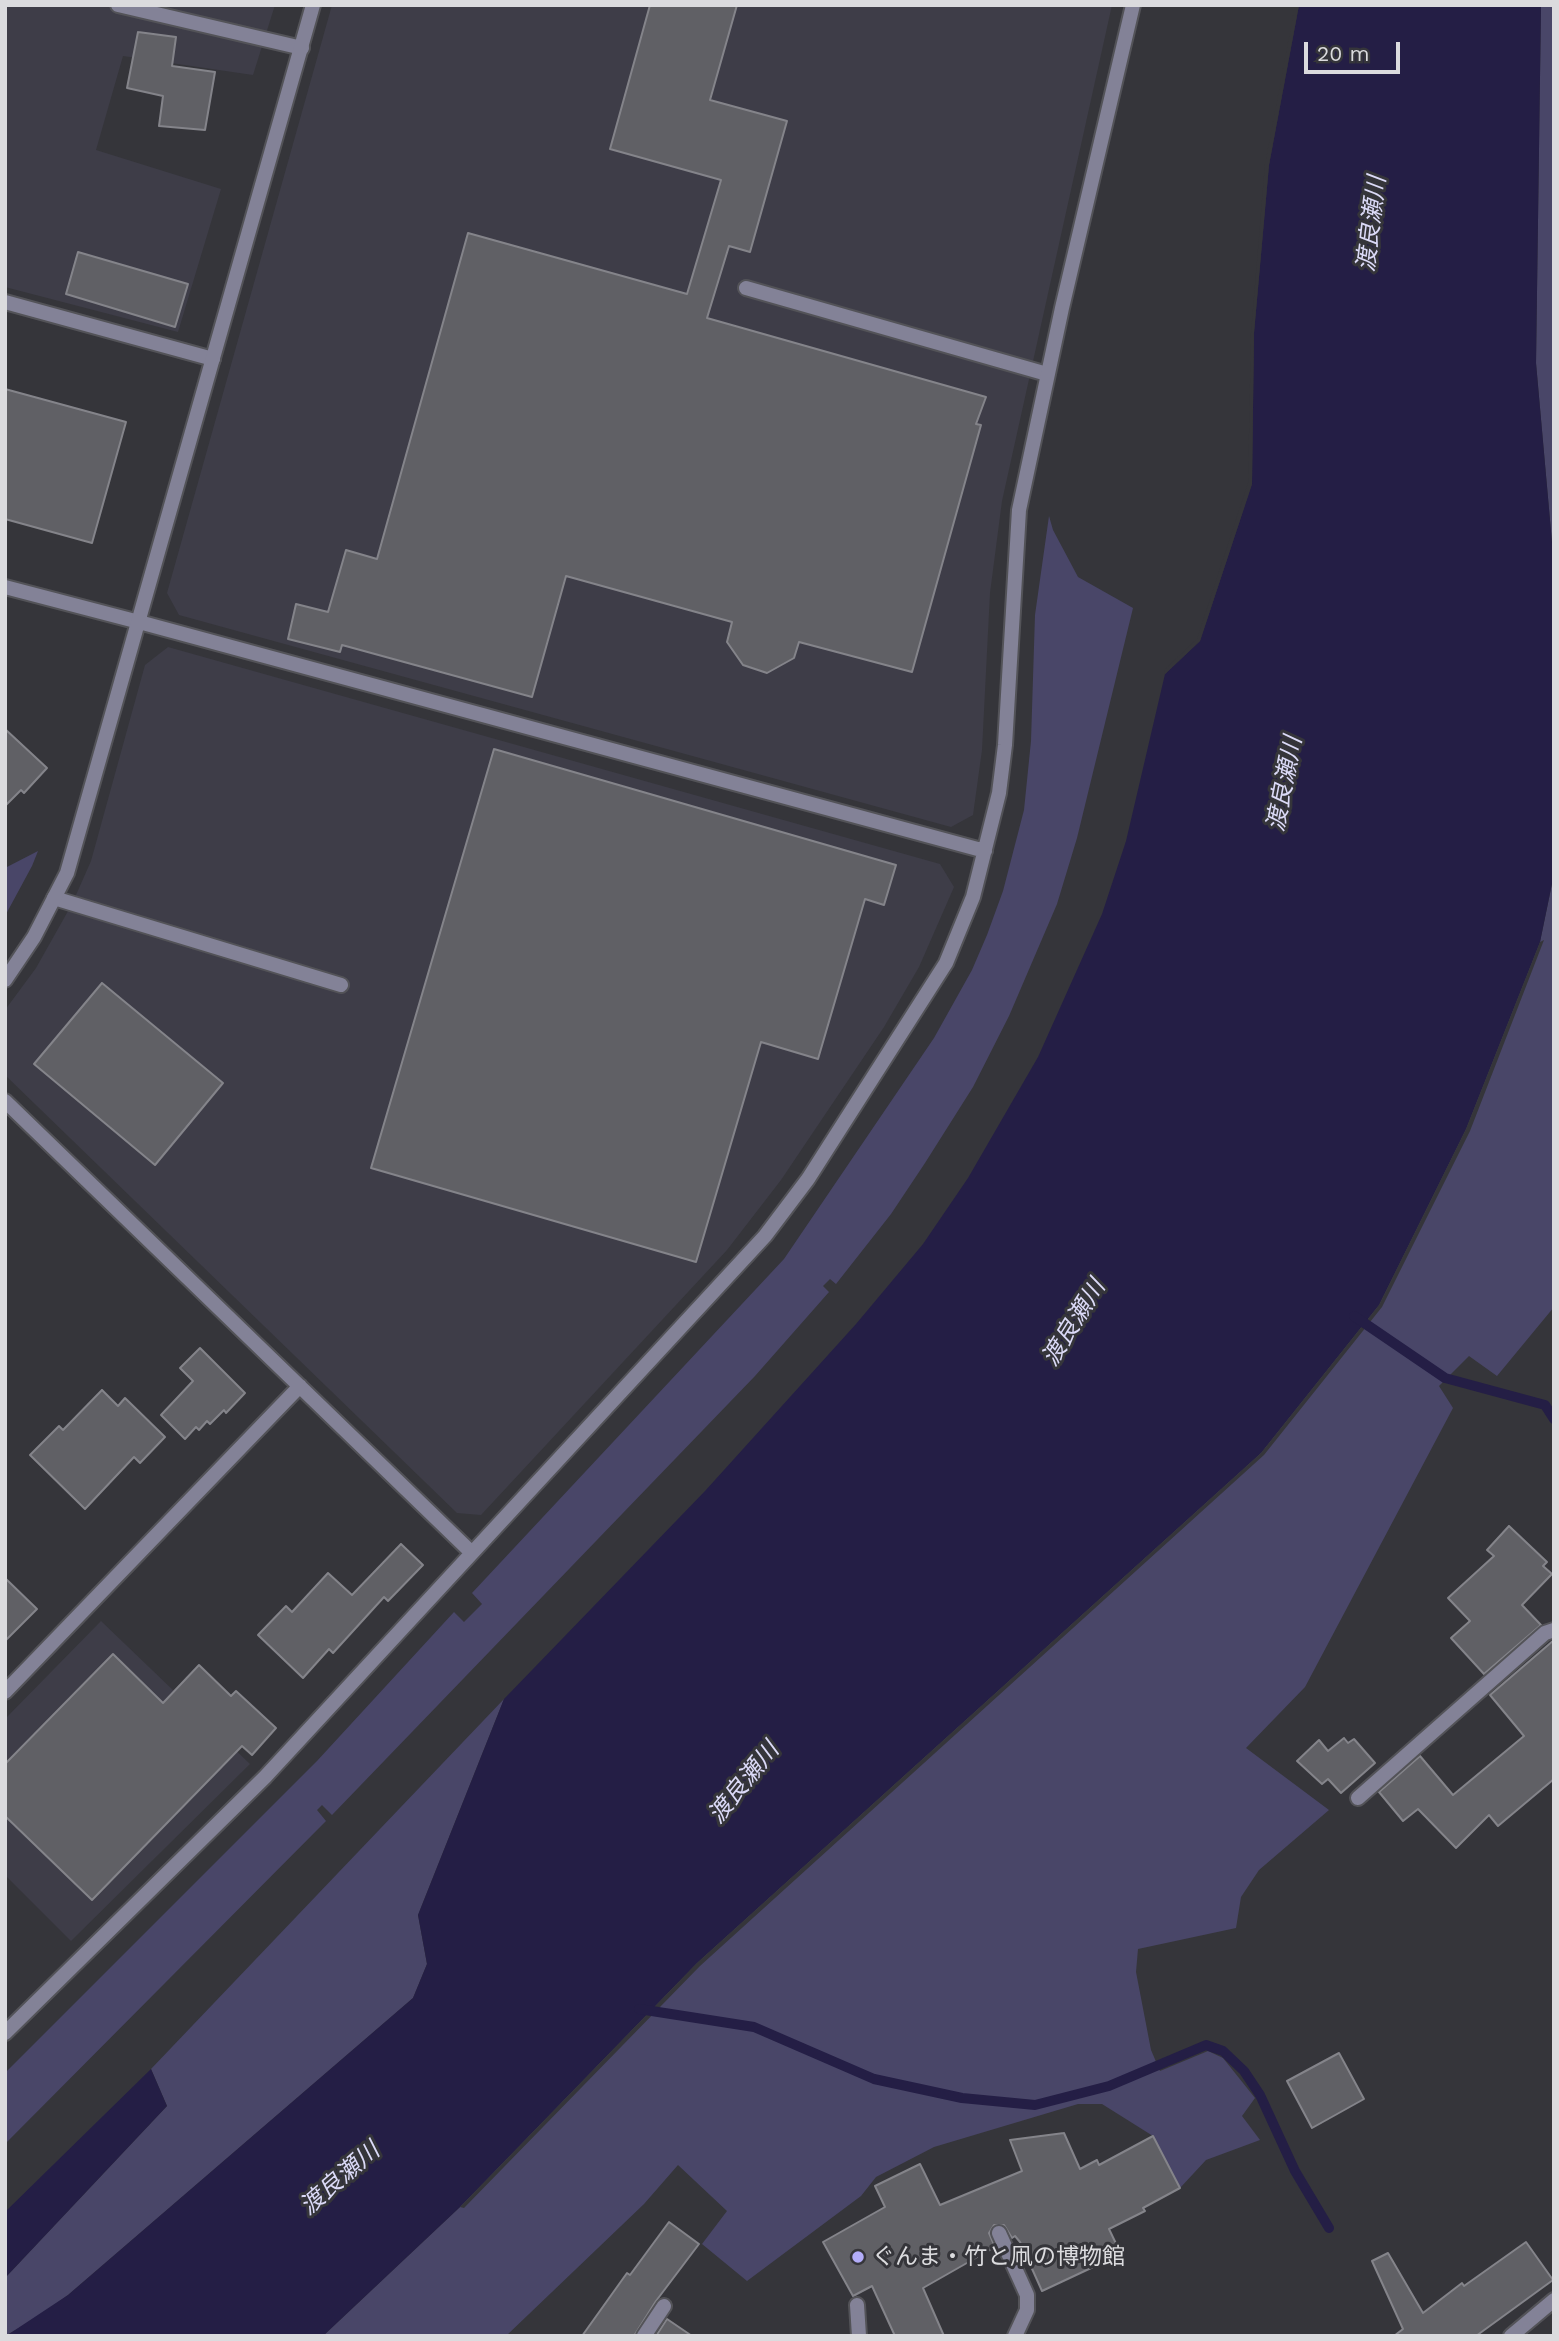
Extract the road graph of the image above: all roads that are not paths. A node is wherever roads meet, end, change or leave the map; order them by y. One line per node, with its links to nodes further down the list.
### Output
1 (118, 5): 4 (street)
2 (313, 5): 4 (street)
3 (1133, 5): 8 (street)
4 (302, 48): 7 (street)
5 (746, 289): 8 (street)
6 (5, 302): 7 (street)
7 (213, 359): 10 (street)
8 (1047, 374): 11 (street)
9 (5, 587): 10 (street)
10 (139, 622): 11 (street); 12 (street)
11 (985, 851): 17 (street)
12 (54, 898): 13 (street); 14 (street)
13 (5, 980)
14 (341, 985)
15 (5, 1101): 16 (street)
16 (300, 1386): 17 (street); 19 (street)
17 (472, 1553): 21 (street)
18 (1554, 1630): 20 (street)
19 (8, 1682)
20 (1358, 1798)
21 (5, 2032)
22 (999, 2233): 28 (street)
23 (1554, 2300): 29 (street)
24 (857, 2305): 27 (street)
25 (664, 2306): 26 (street)
26 (644, 2336)
27 (859, 2336)
28 (1015, 2336)
29 (1511, 2336)

